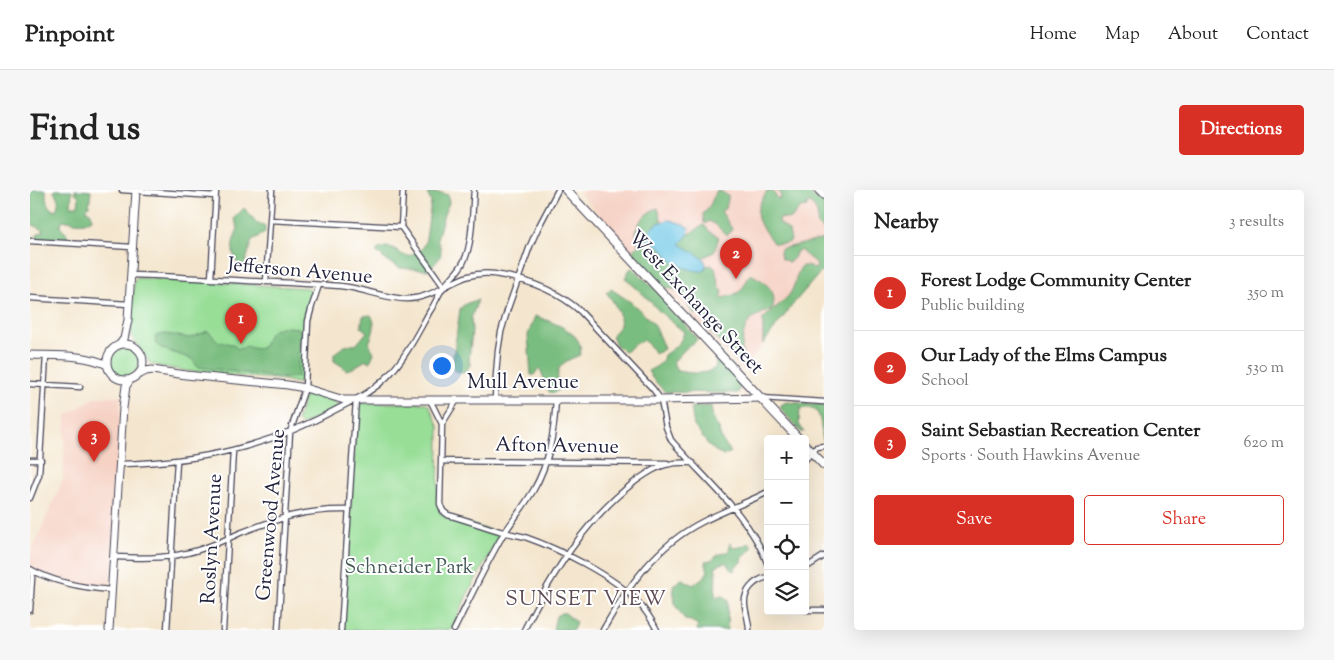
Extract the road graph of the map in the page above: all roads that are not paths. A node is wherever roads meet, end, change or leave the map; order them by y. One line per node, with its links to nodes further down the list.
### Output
1 (122, 190): 2 (street)
2 (136, 190): 9 (street); 14 (street)
3 (272, 190): 11 (street)
4 (403, 190): 12 (street)
5 (474, 190): 20 (street)
6 (558, 190): 17 (street)
7 (566, 190): 40 (main road, West Exchange Street)
8 (819, 190): 10 (main road)
9 (215, 193): 16 (street)
10 (824, 194)
11 (270, 220): 12 (street); 18 (street)
12 (401, 227): 20 (street)
13 (30, 241): 14 (street)
14 (132, 247): 15 (street)
15 (131, 275): 16 (street, Jefferson Avenue); 22 (street)
16 (211, 279): 18 (street, Jefferson Avenue)
17 (518, 279): 20 (street, Jefferson Avenue); 44 (street); 46 (street, Jefferson Avenue)
18 (266, 282): 19 (street, Jefferson Avenue)
19 (319, 285): 20 (street, Jefferson Avenue); 39 (street, Greenwood Avenue)
20 (444, 287): 41 (street)
21 (30, 298): 22 (street)
22 (129, 304): 23 (street)
23 (128, 320): 24 (street); 25 (street)
24 (119, 345): 25 (street); 27 (street)
25 (135, 347): 30 (street)
26 (30, 355): 28 (street)
27 (108, 355): 29 (street); 31 (street)
28 (46, 356): 29 (street); 37 (street)
29 (84, 358): 31 (street)
30 (142, 358): 32 (street, Mull Avenue); 33 (street)
31 (107, 365): 34 (street)
32 (166, 371): 33 (street, Mull Avenue); 39 (street, Mull Avenue)
33 (138, 375): 35 (street)
34 (117, 378): 35 (street); 48 (street)
35 (130, 379): 48 (street)
36 (30, 384): 37 (street)
37 (45, 385): 38 (street); 58 (street)
38 (80, 387)
39 (305, 388): 41 (street, Mull Avenue); 50 (street, Greenwood Avenue)
40 (762, 398): 46 (street, Mull Avenue); 47 (street, Mull Avenue); 51 (main road, West Exchange Street)
41 (356, 400): 42 (street, Mull Avenue); 50 (street); 69 (street)
42 (430, 400): 43 (street, Mull Avenue); 49 (street)
43 (457, 400): 44 (street, Mull Avenue); 49 (street)
44 (496, 400): 45 (street, Mull Avenue)
45 (556, 400): 46 (street, Mull Avenue); 61 (street)
46 (661, 400): 63 (street, Jefferson Avenue)
47 (824, 402)
48 (122, 408): 64 (street)
49 (442, 424): 60 (street)
50 (290, 432): 54 (street); 70 (street, Greenwood Avenue)
51 (796, 435)
52 (824, 446): 55 (street)
53 (809, 449): 55 (main road)
54 (233, 451): 59 (street); 72 (street, Roslyn Avenue)
55 (812, 452): 56 (street); 65 (main road)
56 (809, 455)
57 (30, 460): 58 (street)
58 (41, 460): 67 (street)
59 (177, 461): 64 (street); 73 (street)
60 (442, 461): 61 (street, Afton Avenue); 71 (street)
61 (547, 461): 62 (street, Afton Avenue); 71 (street)
62 (671, 463): 63 (street, Afton Avenue); 74 (street)
63 (693, 463): 68 (street, Jefferson Avenue)
64 (120, 464): 77 (street)
65 (824, 465)
66 (764, 494): 68 (street)
67 (30, 498)
68 (733, 507): 75 (street, Jefferson Avenue); 82 (street)
69 (348, 510): 70 (street); 90 (street)
70 (285, 517): 72 (street); 89 (street, Greenwood Avenue)
71 (505, 532): 74 (street); 91 (street)
72 (229, 538): 73 (street); 88 (street, Roslyn Avenue)
73 (172, 556): 77 (street); 87 (street)
74 (567, 556): 82 (street); 92 (street)
75 (764, 556)
76 (824, 556): 78 (street)
77 (114, 557): 81 (street)
78 (809, 565)
79 (32, 570): 81 (street); 83 (street)
80 (764, 578): 95 (street)
81 (111, 590): 86 (street)
82 (626, 592): 93 (street); 94 (street)
83 (30, 610)
84 (809, 610): 85 (street)
85 (824, 610)
86 (109, 630)
87 (167, 630)
88 (223, 630)
89 (278, 630)
90 (341, 630)
91 (454, 630)
92 (524, 630)
93 (603, 630)
94 (657, 630)
95 (749, 630)

